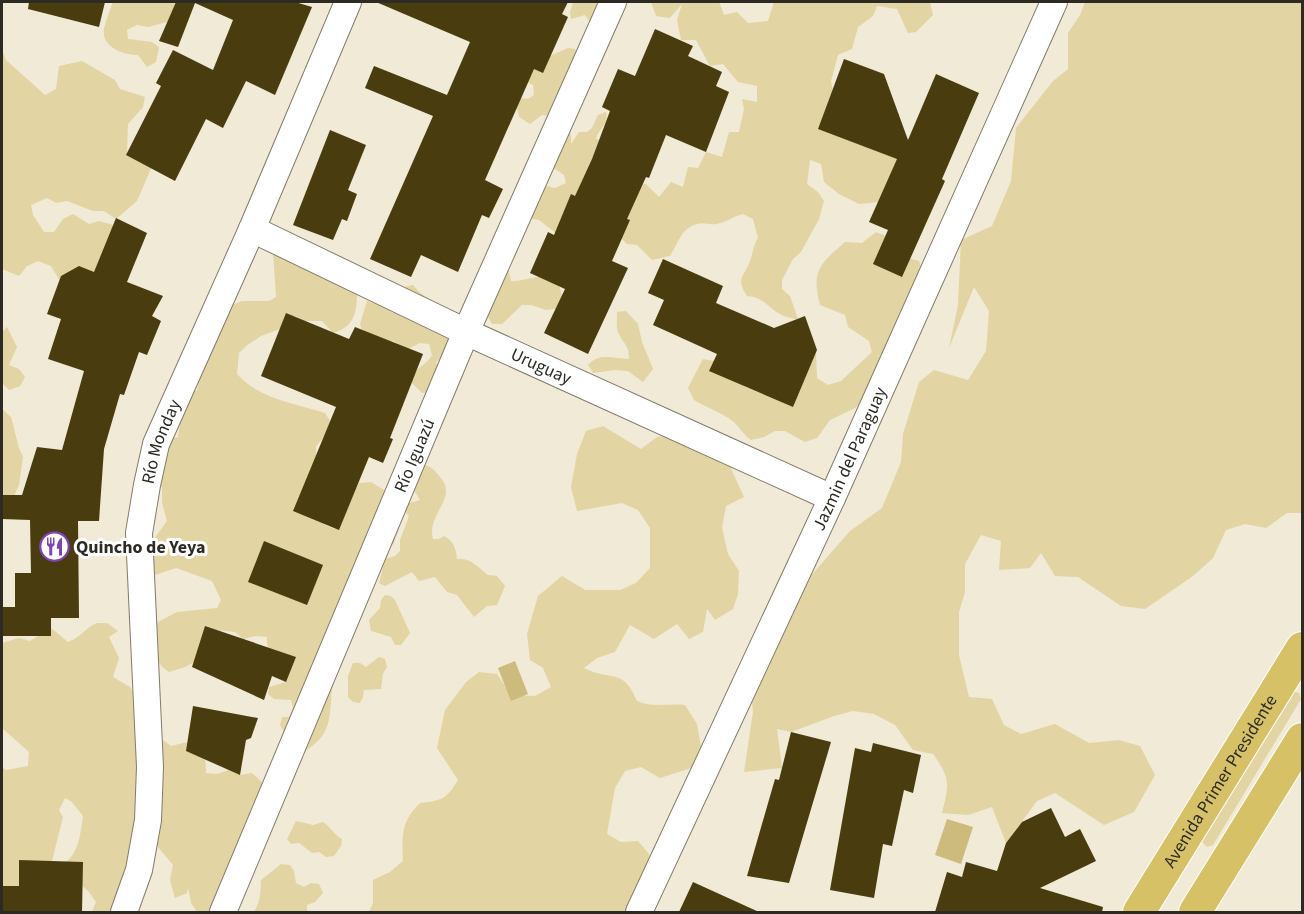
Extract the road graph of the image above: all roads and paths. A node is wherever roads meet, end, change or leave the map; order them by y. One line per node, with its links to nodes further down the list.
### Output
1 (348, 2): 4 (street, Río Monday)
2 (613, 2): 5 (street, Río Iguazú)
3 (1054, 2): 6 (street, Jazmin del Paraguay)
4 (252, 229): 5 (street, Uruguay); 11 (street, Río Monday)
5 (466, 332): 6 (street, Uruguay); 12 (street, Río Iguazú)
6 (832, 498): 13 (street, Jazmin del Paraguay)
7 (1299, 660): 9 (main road, Avenida Primer Presidente)
8 (1302, 739): 10 (main road)
9 (1175, 854): 10 (main road); 14 (main road, Avenida Primer Presidente)
10 (1215, 881): 15 (main road)
11 (124, 912)
12 (223, 912)
13 (639, 912)
14 (1139, 912)
15 (1195, 912)

